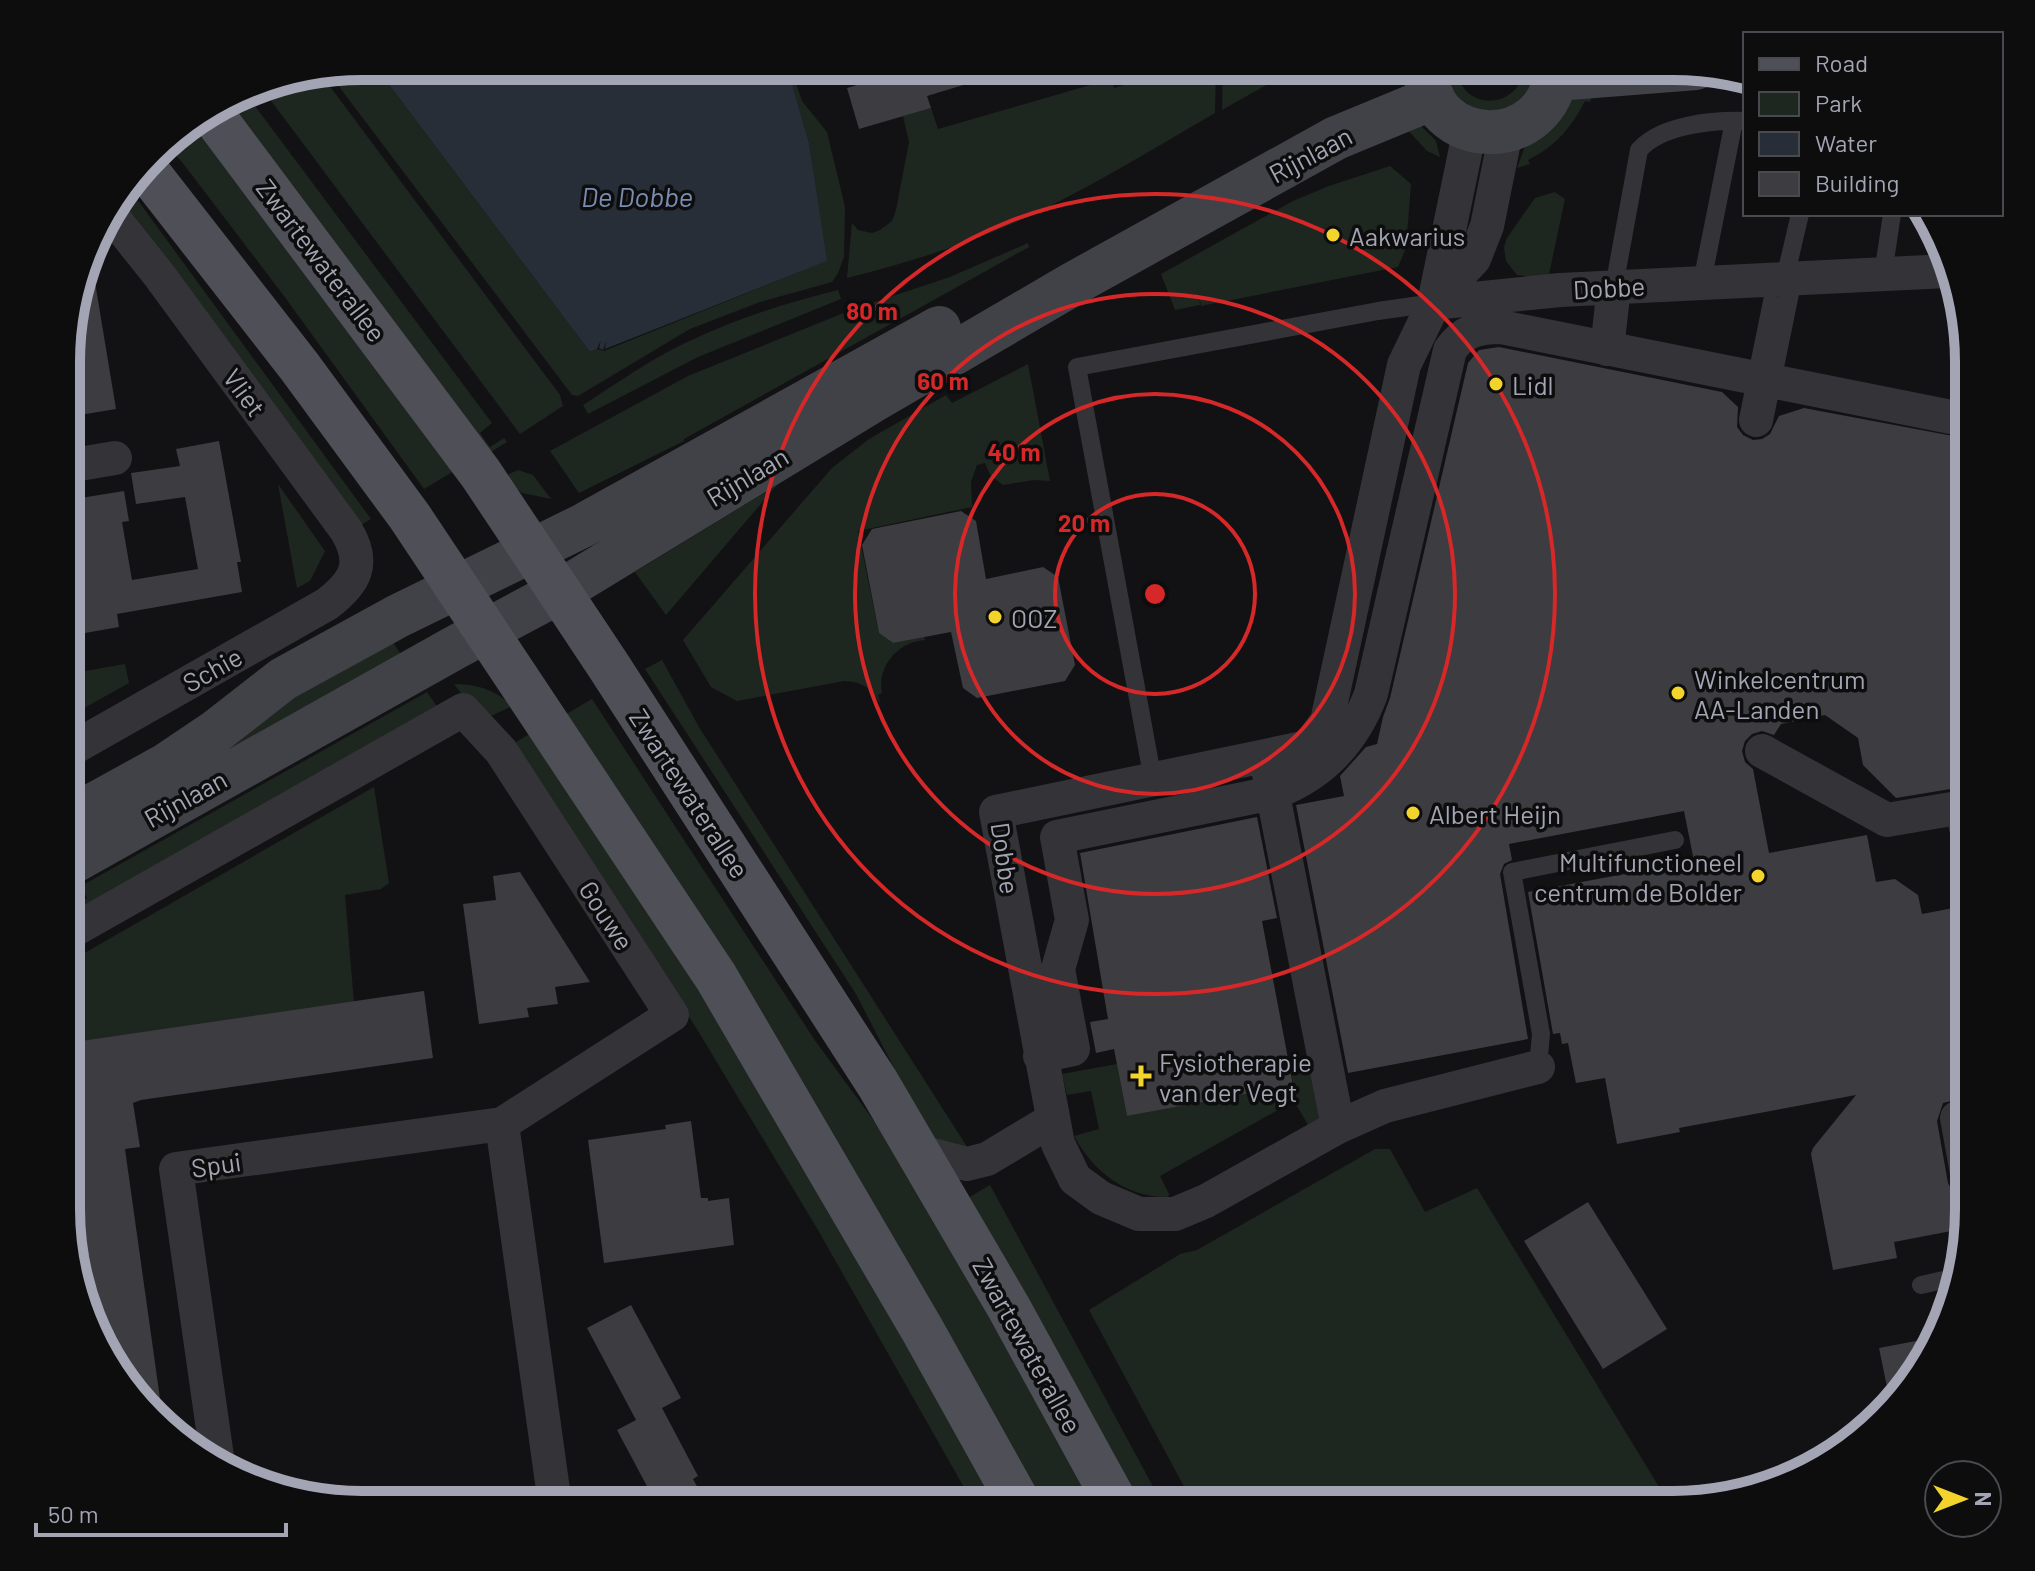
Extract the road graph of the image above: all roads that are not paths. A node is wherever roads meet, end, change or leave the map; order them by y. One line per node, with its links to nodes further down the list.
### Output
1 (1415, 81): 25 (street, Rijnlaan)
2 (1424, 81): 28 (street, Rijnlaan)
3 (1428, 81): 7 (street)
4 (1554, 81): 7 (street)
5 (217, 121): 25 (main road, Zwartewaterallee)
6 (1740, 121): 15 (lane); 16 (lane)
7 (1488, 130): 17 (street)
8 (151, 175): 27 (main road)
9 (1800, 216): 14 (lane)
10 (1892, 216): 13 (lane)
11 (117, 222): 26 (street, Vliet)
12 (1940, 271): 13 (street, Dobbe)
13 (1883, 274): 14 (street, Dobbe)
14 (1785, 278): 15 (street, Dobbe); 20 (street)
15 (1702, 282): 16 (street, Dobbe)
16 (1614, 287): 17 (street, Dobbe); 19 (street)
17 (1434, 303): 18 (street); 32 (street); 34 (lane)
18 (1457, 339): 19 (street); 32 (street)
19 (1607, 349): 20 (street)
20 (1764, 381): 21 (street); 22 (street)
21 (1955, 418)
22 (1756, 420)
23 (115, 458): 24 (street)
24 (80, 464)
25 (533, 551): 27 (street, Rijnlaan); 28 (main road, Zwartewaterallee)
26 (351, 581): 30 (street, Schie)
27 (457, 590): 29 (main road); 37 (street, Rijnlaan)
28 (559, 592): 29 (street, Rijnlaan); 46 (main road, Zwartewaterallee)
29 (486, 632): 39 (street, Rijnlaan); 51 (main road)
30 (80, 744)
31 (1762, 751): 36 (street)
32 (1328, 753): 33 (street, Dobbe); 35 (street)
33 (1266, 758): 34 (street, Dobbe); 35 (street)
34 (1153, 780): 41 (street, Dobbe)
35 (1273, 793): 41 (street); 45 (street)
36 (1954, 809)
37 (81, 812)
38 (1675, 840): 42 (lane)
39 (81, 857)
40 (81, 926): 44 (street, Gouwe)
41 (1040, 1056): 43 (street, Dobbe)
42 (1538, 1067): 45 (street, Dobbe)
43 (1052, 1120): 45 (street, Dobbe); 46 (street)
44 (502, 1124): 49 (street, Spui); 50 (street)
45 (1338, 1127)
46 (917, 1151): 52 (main road, Zwartewaterallee)
47 (1946, 1280): 48 (lane)
48 (1921, 1285)
49 (216, 1450)
50 (553, 1490)
51 (1012, 1491)
52 (1109, 1491)

